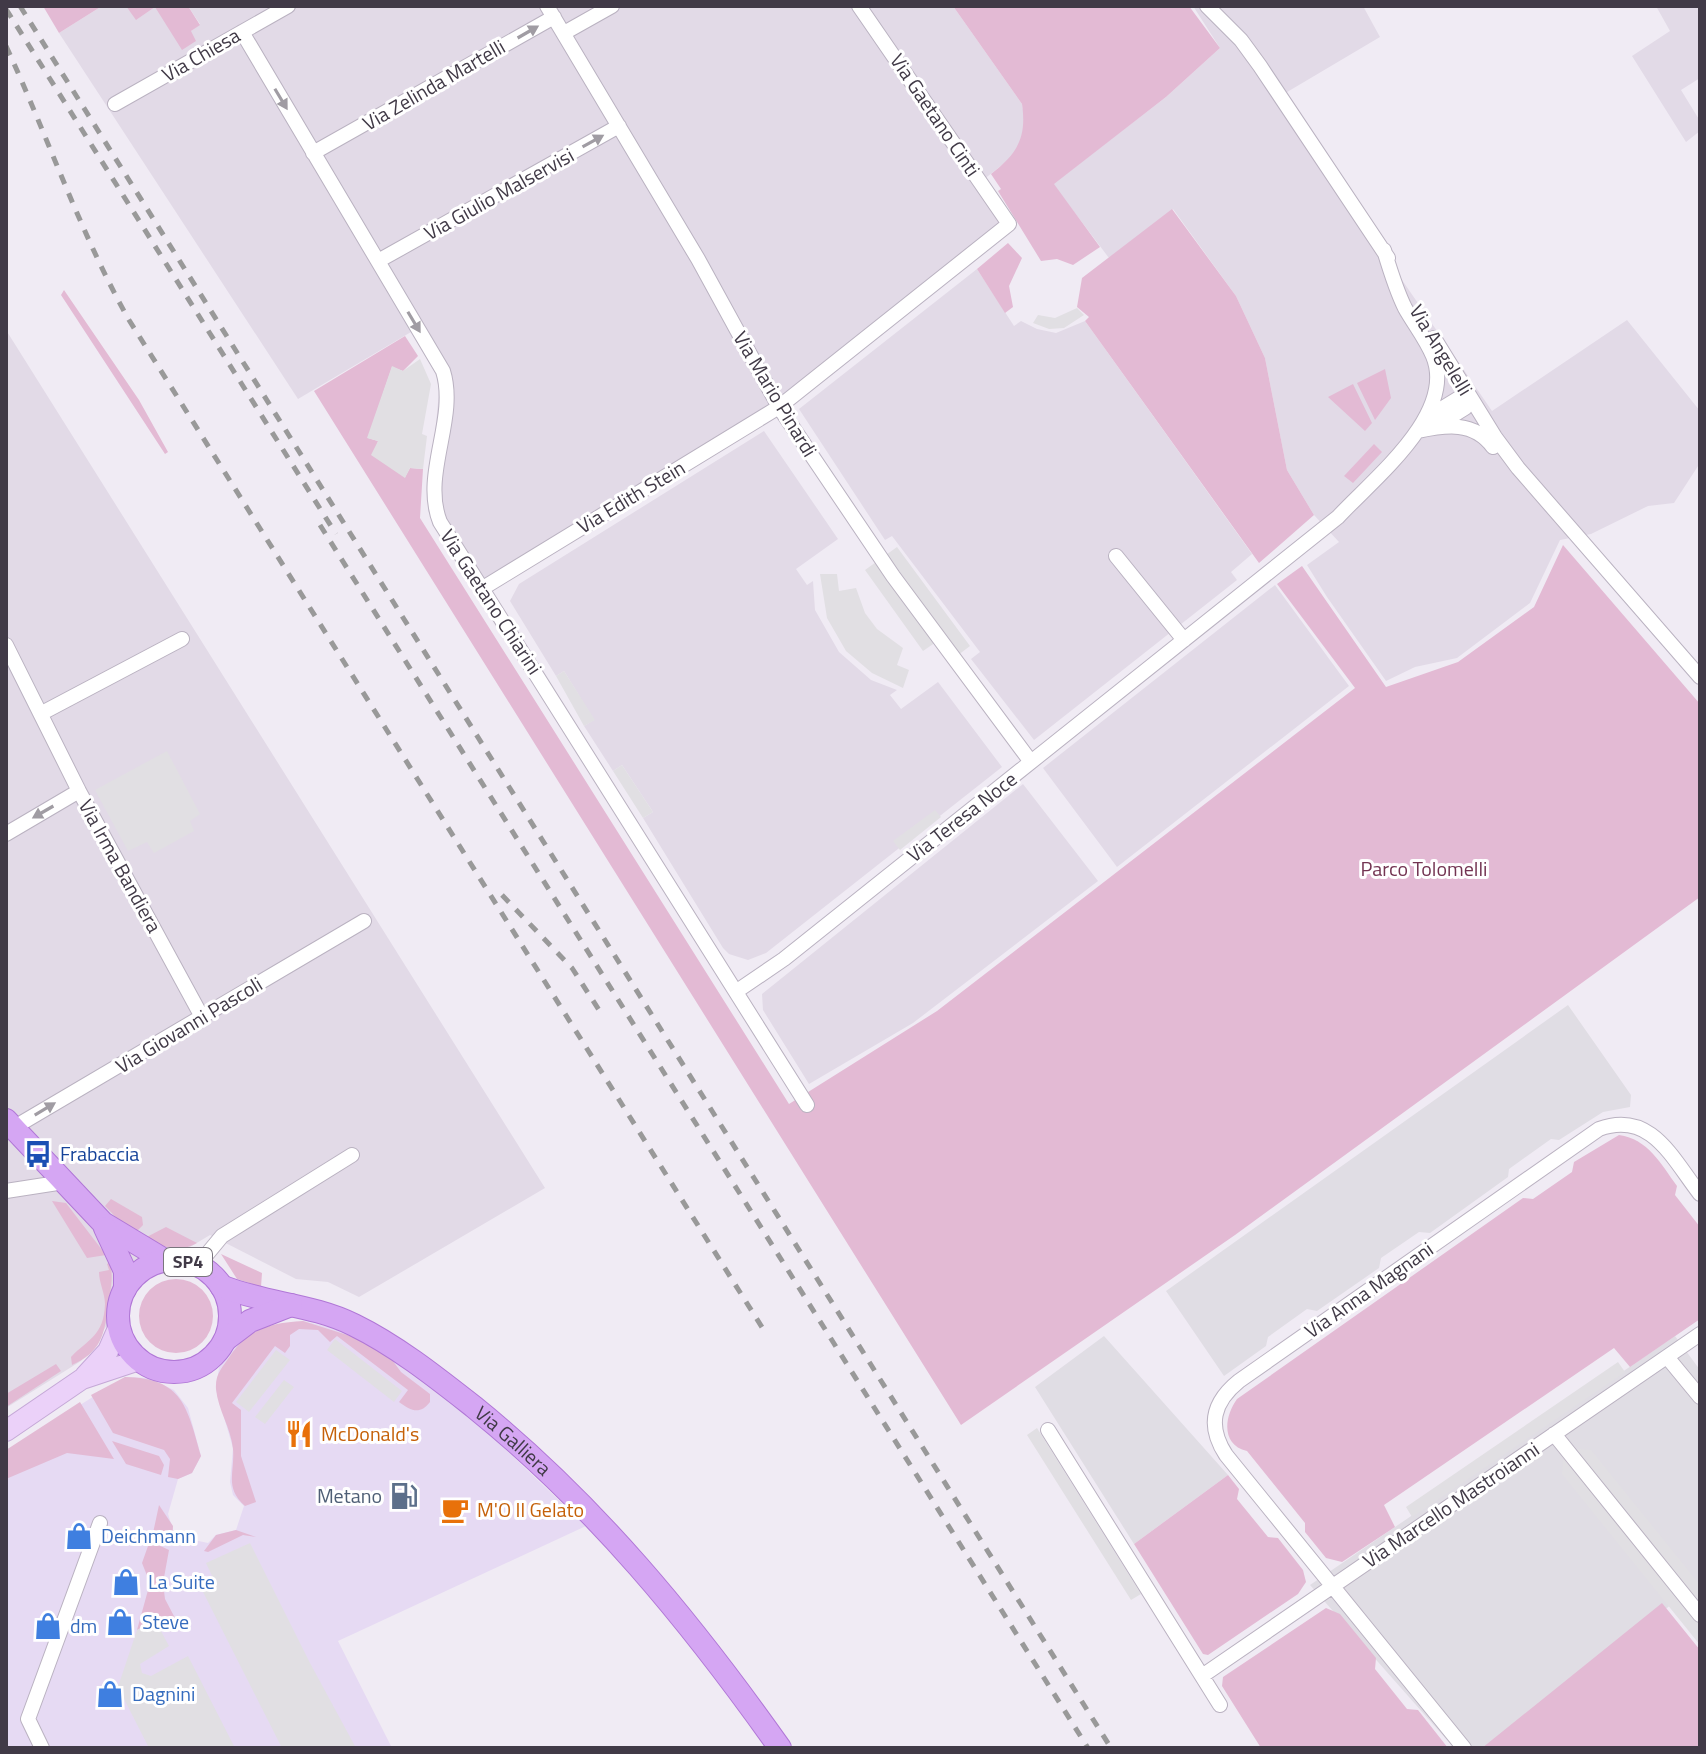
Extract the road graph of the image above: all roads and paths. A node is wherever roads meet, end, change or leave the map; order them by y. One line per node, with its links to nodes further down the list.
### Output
1 (288, 6): 6 (street, Via Chiesa)
2 (612, 6): 7 (street)
3 (859, 6): 14 (street, Via Gaetano Cinti)
4 (1207, 6): 11 (street, Via Angelelli)
5 (551, 11): 7 (street, Via Mario Pinardi); 10 (street, Via Zelinda Martelli, one-way to 5)
6 (242, 32): 8 (street, Via Chiesa); 10 (street, Via Gaetano Chiarini, one-way to 10)
7 (564, 33): 9 (street, Via Mario Pinardi)
8 (115, 104)
9 (619, 126): 12 (street, Via Giulio Malservisi, one-way to 9); 14 (street, Via Mario Pinardi)
10 (313, 153): 12 (street, Via Gaetano Chiarini)
11 (1384, 250): 13 (street, Via Angelelli); 15 (street)
12 (378, 261): 18 (street, Via Gaetano Chiarini, one-way to 18)
13 (1470, 399): 15 (street, Via Teresa Noce); 16 (street, Via Angelelli)
14 (779, 407): 18 (street, Via Edith Stein); 24 (street, Via Mario Pinardi)
15 (1426, 426): 16 (street); 20 (street, Via Teresa Noce)
16 (1541, 493): 22 (street, Via Angelelli)
17 (1116, 556): 20 (street)
18 (483, 588): 28 (street, Via Gaetano Chiarini)
19 (182, 639): 23 (street)
20 (1184, 640): 24 (street, Via Teresa Noce)
21 (6, 645): 23 (street, Via Irma Bandiera)
22 (1700, 677)
23 (42, 713): 25 (street, Via Irma Bandiera)
24 (1031, 762): 28 (street, Via Teresa Noce)
25 (79, 791): 26 (street, one-way to 26); 29 (street, Via Irma Bandiera)
26 (6, 834)
27 (364, 921): 29 (street, Via Giovanni Pascoli)
28 (737, 991): 30 (street, Via Gaetano Chiarini)
29 (202, 1017): 31 (street, Via Giovanni Pascoli, one-way to 29)
30 (807, 1105)
31 (10, 1124): 33 (main road)
32 (352, 1155): 38 (street)
33 (64, 1182): 34 (street); 36 (main road)
34 (6, 1191)
35 (1700, 1194): 53 (street, Via Anna Magnani)
36 (103, 1223): 37 (main road); 40 (main road)
37 (166, 1261): 38 (main road, SP4); 40 (main road, SP4)
38 (198, 1265): 39 (main road, SP4)
39 (221, 1286): 41 (main road, Via Galliera); 44 (main road, SP4)
40 (125, 1289): 42 (main road)
41 (292, 1304): 44 (main road); 58 (main road, Via Galliera)
42 (119, 1326): 46 (main road); 47 (street)
43 (1700, 1334): 45 (street, Via Marcello Mastroianni)
44 (225, 1340): 46 (main road)
45 (1667, 1357): 48 (street); 51 (street, Via Marcello Mastroianni)
46 (139, 1360): 47 (street)
47 (82, 1379): 50 (street)
48 (1700, 1397)
49 (1048, 1430): 55 (street)
50 (6, 1431)
51 (1554, 1434): 53 (street, Via Marcello Mastroianni); 54 (street)
52 (100, 1523): 57 (street)
53 (1332, 1586): 55 (street, Via Marcello Mastroianni); 59 (street, Via Anna Magnani)
54 (1700, 1615)
55 (1202, 1676): 56 (street)
56 (1220, 1705)
57 (42, 1748)
58 (780, 1748)
59 (1464, 1748)

